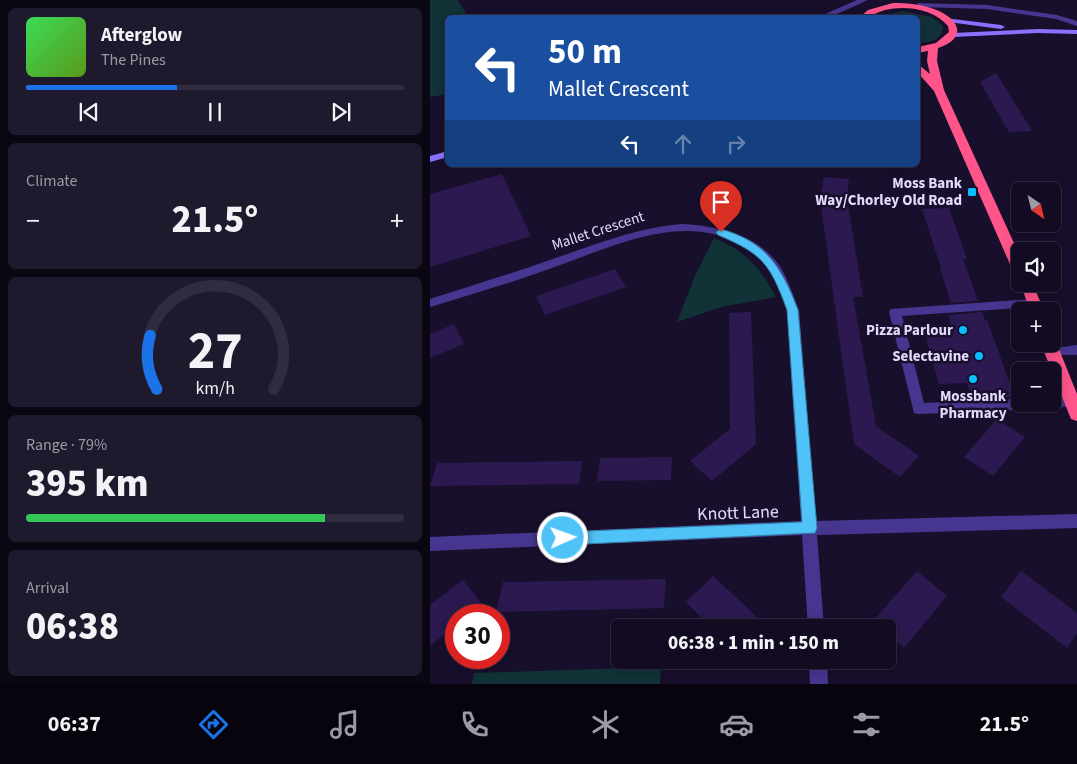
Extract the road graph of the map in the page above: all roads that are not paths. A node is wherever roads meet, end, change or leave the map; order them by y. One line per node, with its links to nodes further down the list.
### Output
1 (874, 0): 5 (highway)
2 (860, 1): 4 (street)
3 (920, 5): 5 (highway); 6 (highway); 7 (street)
4 (827, 15)
5 (866, 15)
6 (948, 20): 8 (main road); 10 (highway)
7 (1077, 24)
8 (1038, 31): 9 (main road); 10 (main road)
9 (1077, 32)
10 (953, 35): 11 (highway)
11 (933, 48): 12 (highway); 14 (highway)
12 (920, 50)
13 (920, 69): 14 (highway)
14 (939, 90): 17 (highway)
15 (445, 155): 16 (main road)
16 (430, 159)
17 (1011, 251)
18 (430, 303): 27 (street, Mallet Crescent)
19 (1011, 308): 23 (street)
20 (1061, 349): 21 (street)
21 (1077, 350)
22 (1053, 352): 25 (highway)
23 (1011, 405)
24 (1061, 405): 25 (street)
25 (1075, 408)
26 (1077, 521): 27 (street, Knott Lane)
27 (810, 528): 28 (street, Knott Lane); 29 (street, Mallet Crescent)
28 (430, 544)
29 (815, 619)
30 (819, 669): 31 (street)
31 (820, 684)

